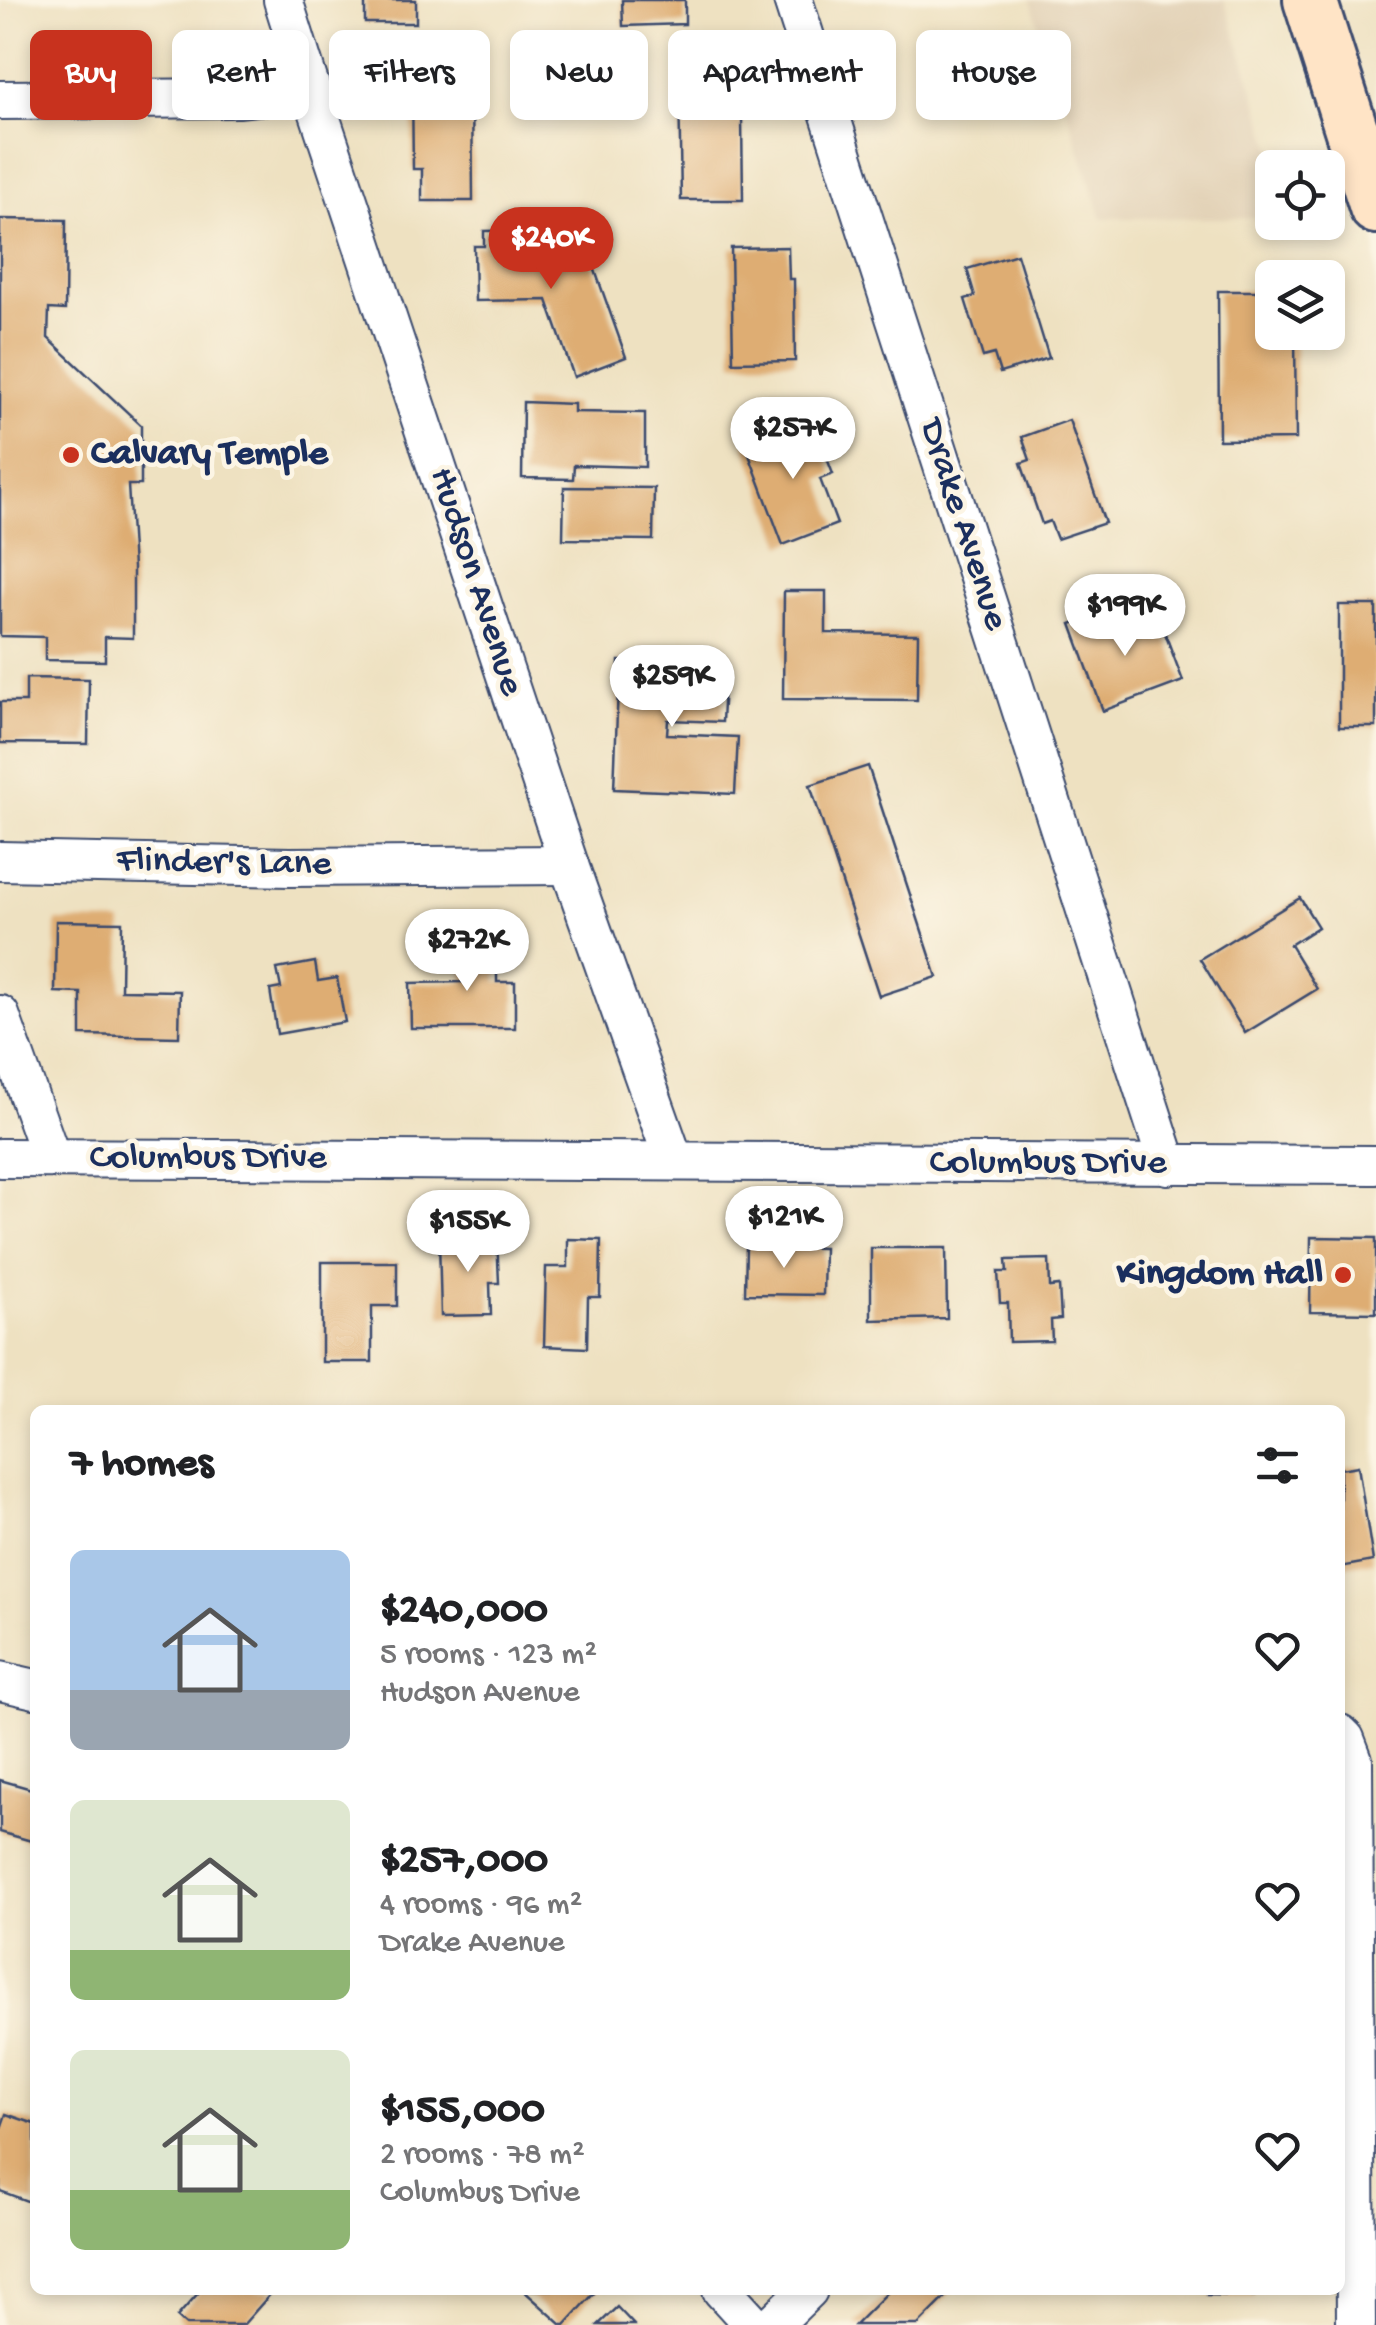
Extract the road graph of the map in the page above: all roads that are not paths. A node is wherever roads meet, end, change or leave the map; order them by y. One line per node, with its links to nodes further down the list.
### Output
1 (283, 0): 4 (street, Hudson Avenue)
2 (792, 0): 15 (street, Drake Avenue)
3 (1310, 0): 8 (main road)
4 (292, 30)
5 (309, 83): 10 (street, Hudson Avenue)
6 (172, 99): 7 (street)
7 (0, 100)
8 (1376, 206)
9 (0, 861): 10 (street, Flinder's Lane)
10 (569, 865): 14 (street, Hudson Avenue)
11 (0, 1015): 13 (street)
12 (0, 1158): 13 (street, Columbus Drive)
13 (51, 1158): 14 (street, Columbus Drive)
14 (674, 1161): 15 (street, Columbus Drive)
15 (1168, 1165): 16 (street, Columbus Drive)
16 (1376, 1165)
17 (0, 1682): 18 (street)
18 (30, 1688)
19 (1345, 1739): 24 (street)
20 (727, 2295): 22 (street)
21 (803, 2295): 23 (street)
22 (754, 2325)
23 (772, 2325)
24 (1356, 2325)

